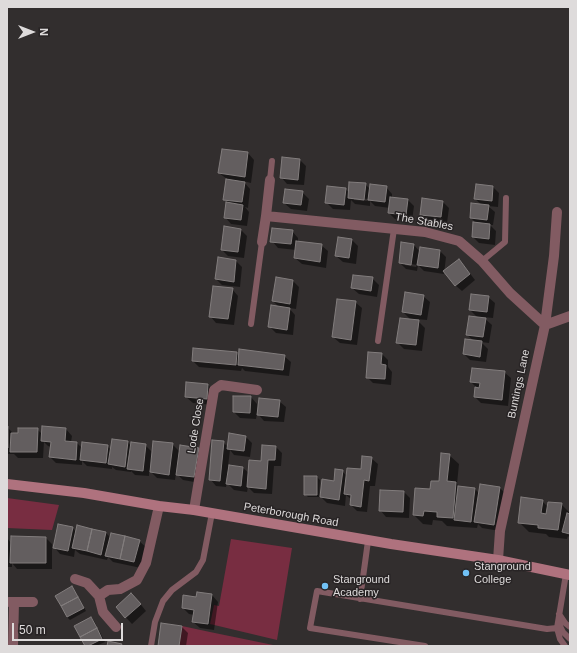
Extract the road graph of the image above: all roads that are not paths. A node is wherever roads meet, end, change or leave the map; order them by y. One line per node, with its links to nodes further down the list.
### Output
1 (272, 161): 2 (lane)
2 (270, 180): 5 (street)
3 (506, 198): 8 (lane)
4 (557, 212): 11 (street, Buntings Lane)
5 (266, 216): 6 (street, The Stables); 7 (street)
6 (394, 229): 8 (street, The Stables); 12 (lane)
7 (262, 242): 10 (lane)
8 (482, 261): 11 (street, The Stables)
9 (570, 316): 11 (street)
10 (251, 324)
11 (544, 324): 19 (street, Buntings Lane)
12 (378, 341)
13 (257, 390): 16 (street, Lode Close)
14 (7, 484): 15 (main road, Peterborough Road)
15 (159, 506): 16 (main road, Peterborough Road); 22 (street)
16 (194, 510): 17 (main road, Peterborough Road)
17 (212, 513): 18 (main road, Peterborough Road); 32 (lane)
18 (368, 540): 19 (main road, Peterborough Road); 23 (lane)
19 (498, 560): 20 (main road, Peterborough Road)
20 (568, 574): 26 (lane)
21 (75, 579): 22 (street)
22 (99, 596): 28 (street)
23 (360, 598): 27 (lane); 33 (lane)
24 (10, 602): 25 (street); 31 (street)
25 (33, 602)
26 (559, 614): 27 (lane); 29 (lane)
27 (557, 625): 30 (lane); 34 (lane)
28 (116, 627)
29 (570, 627)
30 (570, 639)
31 (14, 646)
32 (151, 646)
33 (424, 646)
34 (565, 646)

